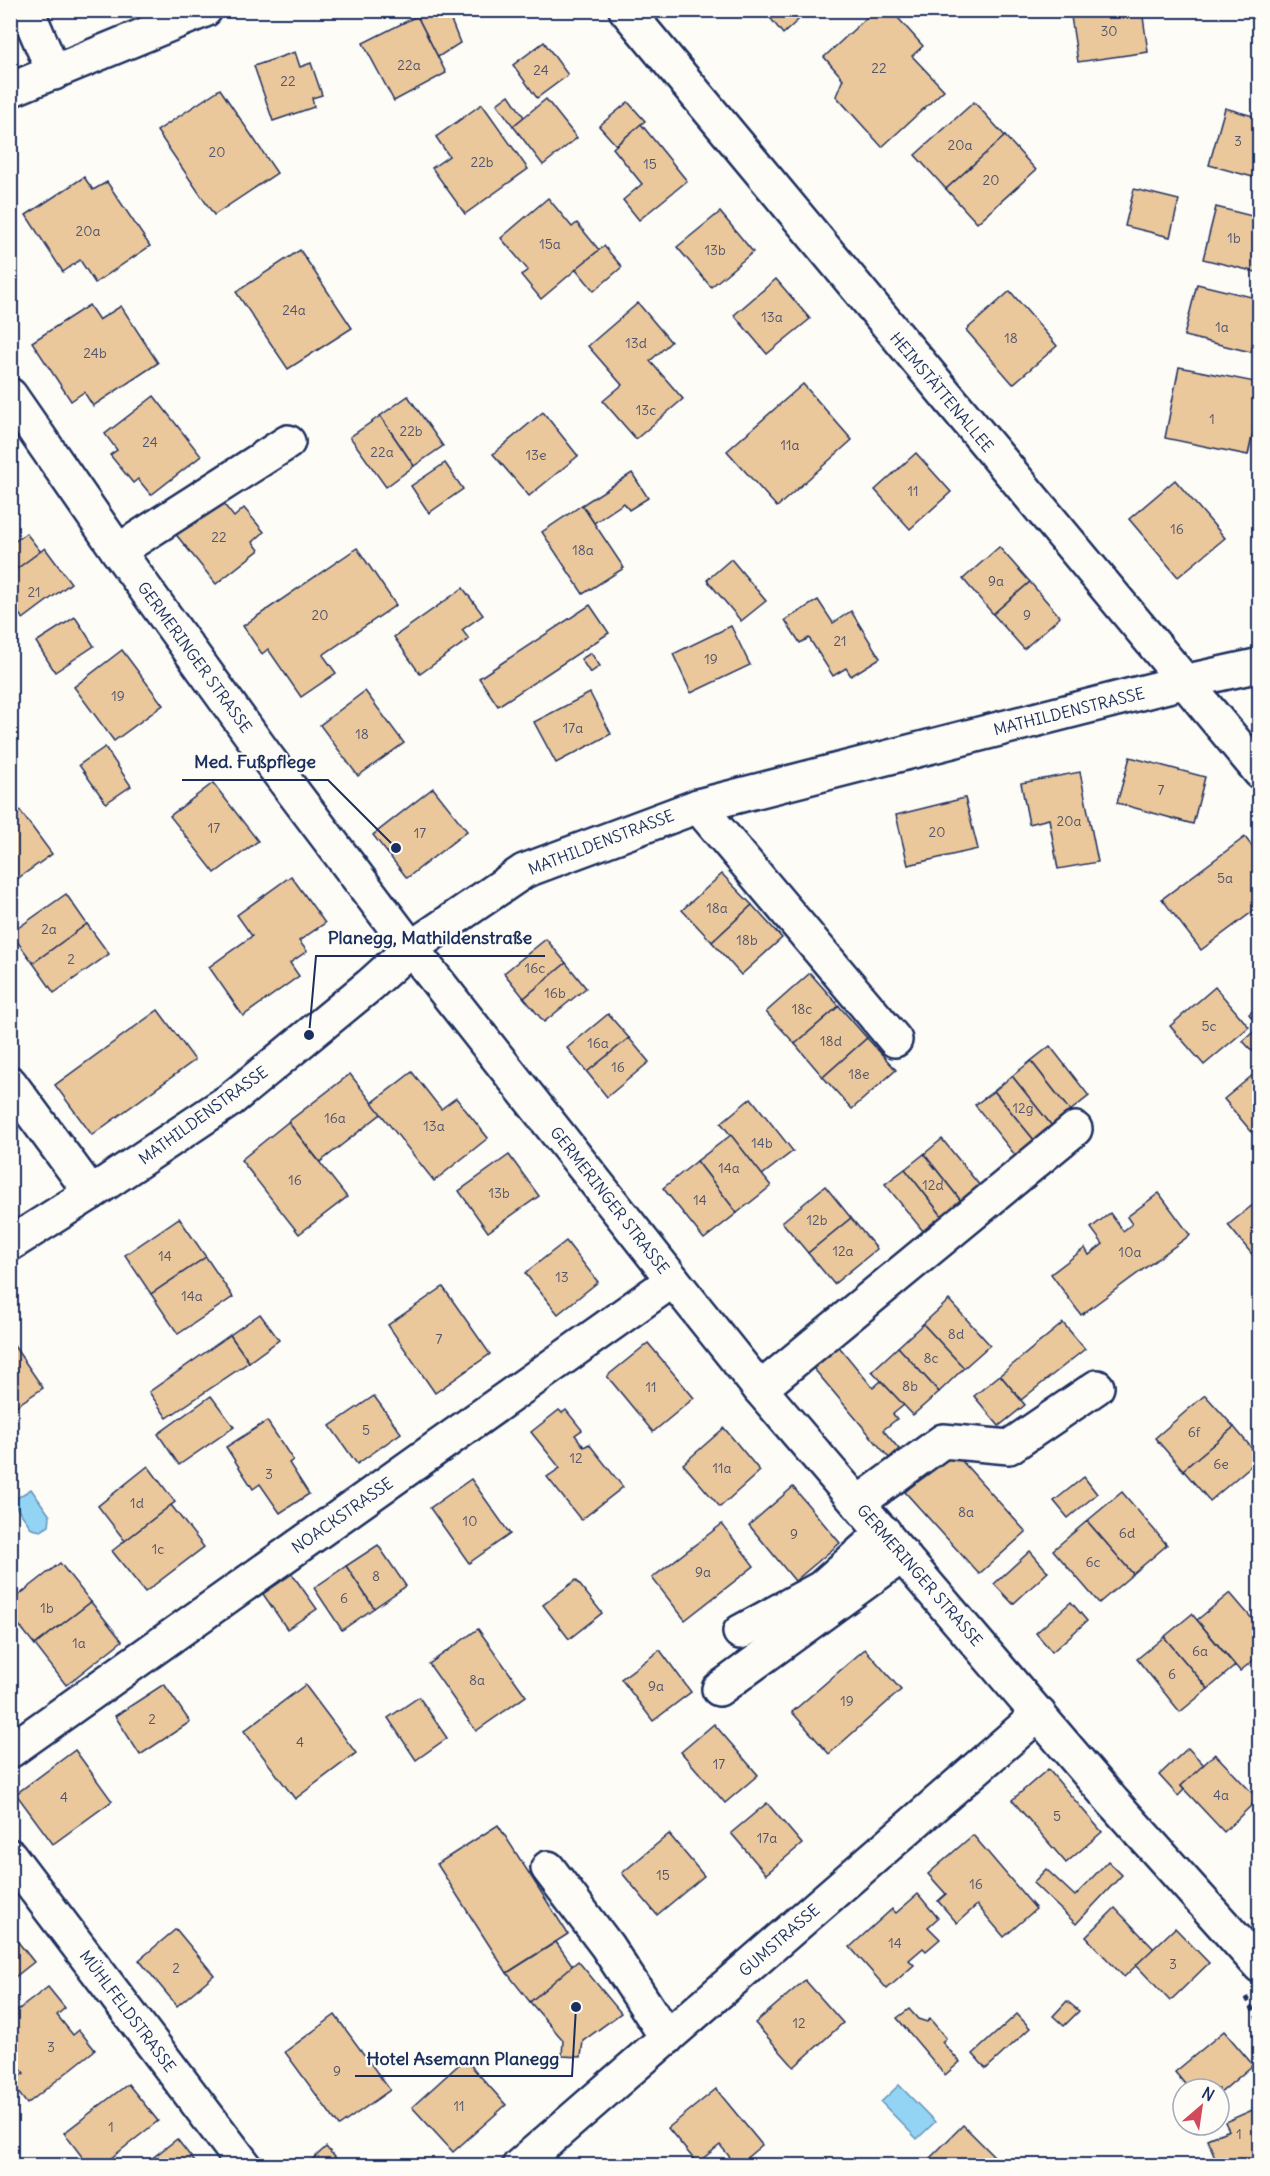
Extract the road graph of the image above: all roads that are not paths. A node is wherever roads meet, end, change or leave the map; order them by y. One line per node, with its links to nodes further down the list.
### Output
1 (27, 10): 4 (street)
2 (205, 10): 4 (street)
3 (626, 10): 10 (street, HEIMSTÄTTENALLEE)
4 (54, 73): 5 (street)
5 (10, 90)
6 (10, 395): 8 (street, GERMERINGER STRASSE)
7 (288, 442): 8 (street)
8 (118, 551): 13 (street, GERMERINGER STRASSE)
9 (1260, 665): 10 (street, MATHILDENSTRASSE)
10 (1183, 682): 11 (street, HEIMSTÄTTENALLEE); 12 (street, MATHILDENSTRASSE)
11 (1260, 772)
12 (698, 806): 13 (street, MATHILDENSTRASSE); 14 (street)
13 (411, 948): 17 (street, MATHILDENSTRASSE); 19 (street, GERMERINGER STRASSE)
14 (895, 1040)
15 (10, 1083): 17 (street)
16 (1075, 1129): 21 (street)
17 (91, 1193): 18 (street, MATHILDENSTRASSE)
18 (10, 1244)
19 (673, 1280): 21 (street, GERMERINGER STRASSE); 27 (street, NOACKSTRASSE)
20 (1097, 1387): 22 (street)
21 (760, 1389): 22 (street, GERMERINGER STRASSE)
22 (858, 1503): 23 (street, GERMERINGER STRASSE)
23 (893, 1544): 24 (street); 25 (street); 26 (street, GERMERINGER STRASSE)
24 (740, 1632)
25 (720, 1689)
26 (1039, 1714): 30 (street, GERMERINGER STRASSE); 31 (street, GUMSTRASSE)
27 (10, 1751)
28 (10, 1856): 32 (street, MÜHLFELDSTRASSE)
29 (548, 1868): 31 (street)
30 (1260, 1966)
31 (667, 2038): 33 (street, GUMSTRASSE)
32 (245, 2166)
33 (519, 2166)

